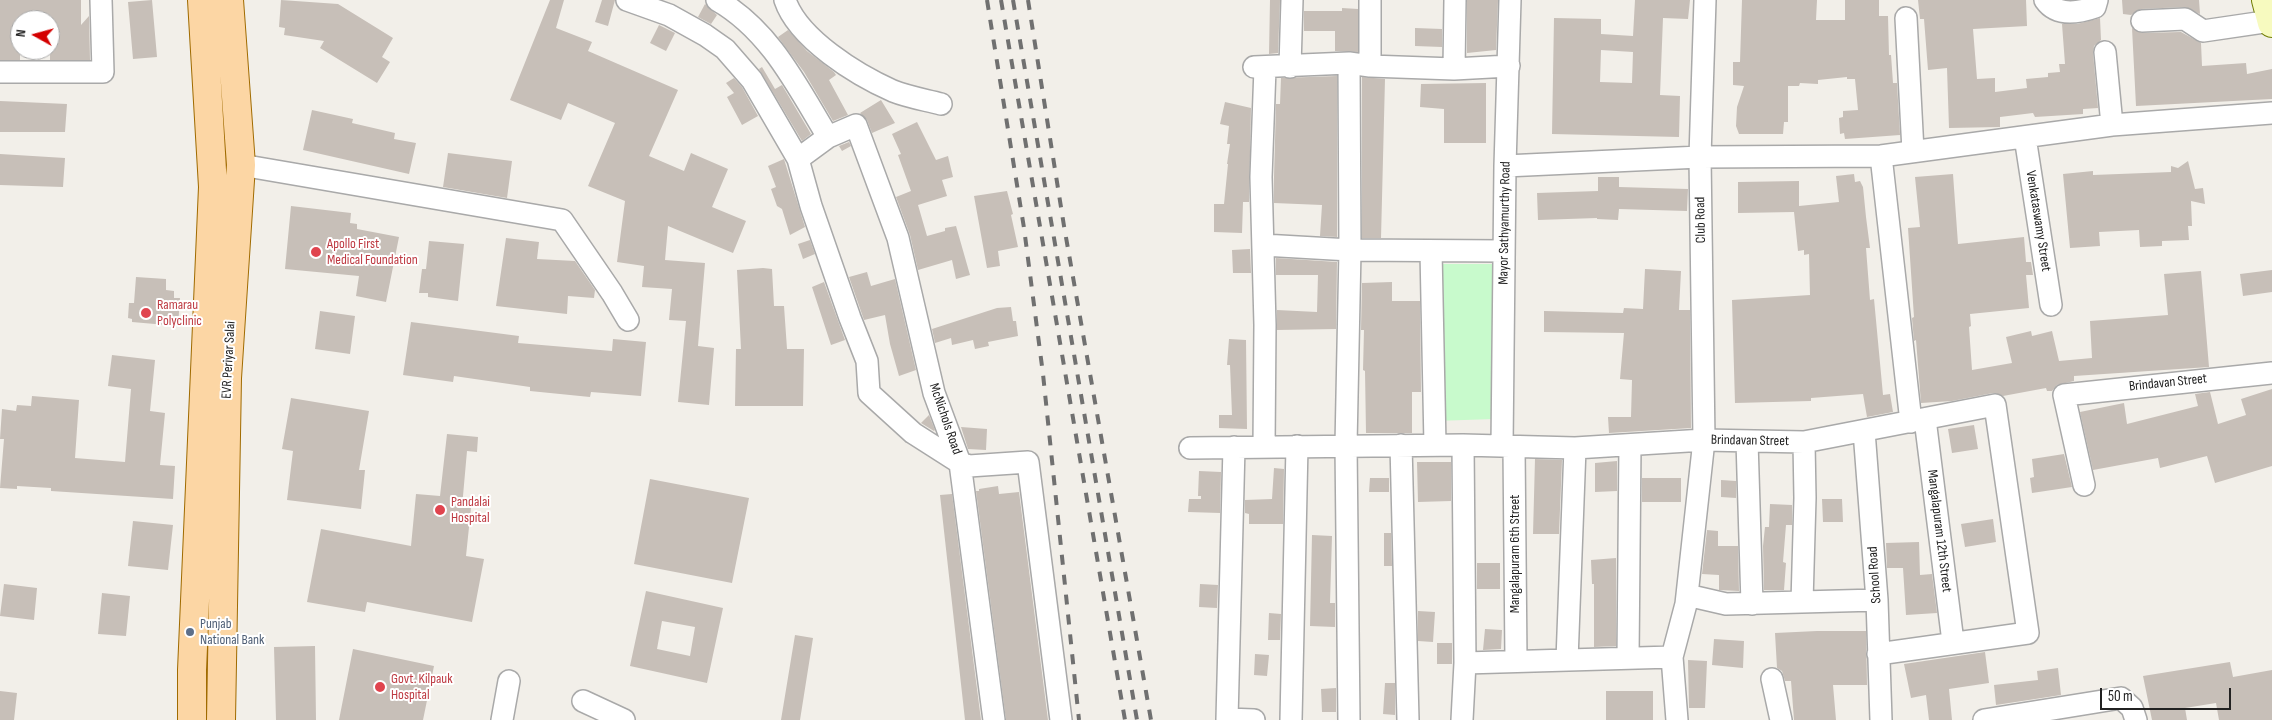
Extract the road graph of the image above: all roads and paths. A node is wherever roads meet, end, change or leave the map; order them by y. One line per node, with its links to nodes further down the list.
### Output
1 (101, 0): 24 (street)
2 (202, 0): 61 (main road, EVR Periyar Salai)
3 (229, 0): 34 (main road, EVR Periyar Salai)
4 (627, 0): 33 (street)
5 (717, 0): 28 (street)
6 (785, 0): 25 (street)
7 (1292, 0): 22 (street)
8 (1370, 0): 20 (street)
9 (1455, 0): 23 (street)
10 (1510, 0): 21 (street, Mayor Sathyamurthy Road)
11 (1706, 0): 32 (street, Club Road)
12 (2046, 0): 13 (street)
13 (2097, 0)
14 (2266, 0): 17 (main road)
15 (1906, 18): 30 (street)
16 (2142, 21): 17 (street)
17 (2272, 22)
18 (2105, 52): 27 (street)
19 (1349, 63): 20 (street); 22 (street); 37 (street)
20 (1370, 66): 23 (street)
21 (1509, 66): 23 (street); 35 (street, Mayor Sathyamurthy Road)
22 (1290, 67): 36 (street)
23 (1454, 69)
24 (0, 72)
25 (942, 104)
26 (2272, 113): 27 (street)
27 (2112, 125): 29 (street)
28 (828, 137): 33 (street, McNichols Road); 59 (street, McNichols Road)
29 (2025, 137): 30 (street); 40 (street, Venkataswamy Street)
30 (1913, 152): 31 (street)
31 (1881, 156): 32 (street); 43 (street, Mangalapuram 12th Street)
32 (1700, 157): 35 (street); 45 (street, Club Road)
33 (798, 159): 59 (street)
34 (241, 165): 41 (street); 62 (main road, EVR Periyar Salai)
35 (1505, 166): 38 (street, Mayor Sathyamurthy Road)
36 (1263, 245): 37 (street); 55 (street)
37 (1350, 250): 39 (street); 48 (street)
38 (1504, 251): 39 (street); 56 (street, Mayor Sathyamurthy Road)
39 (1431, 252): 50 (street)
40 (2051, 305)
41 (628, 320)
42 (2272, 373): 60 (street, Brindavan Street)
43 (1918, 421): 44 (street, Brindavan Street); 67 (street, Mangalapuram 12th Street); 67 (street, Brindavan Street)
44 (1864, 431): 47 (street, Brindavan Street); 64 (street, School Road)
45 (1704, 440): 46 (street, Brindavan Street); 52 (street, Brindavan Street); 63 (street, Club Road)
46 (1747, 441): 47 (street, Brindavan Street); 66 (street)
47 (1804, 442): 65 (street)
48 (1346, 445): 49 (street, Brindavan Street); 53 (street, Brindavan Street); 85 (street)
49 (1401, 445): 50 (street, Brindavan Street); 86 (street)
50 (1436, 445): 51 (street, Brindavan Street)
51 (1463, 445): 56 (street, Brindavan Street); 73 (street)
52 (1630, 445): 58 (street, Brindavan Street); 70 (street)
53 (1297, 446): 55 (street, Brindavan Street); 84 (street)
54 (1234, 447): 55 (street, Brindavan Street); 57 (street, Brindavan Street); 83 (street)
55 (1264, 447)
56 (1508, 447): 58 (street, Brindavan Street); 72 (street, Mangalapuram 6th Street)
57 (1190, 448)
58 (1575, 448): 71 (street)
59 (960, 463): 81 (street); 82 (street, McNichols Road)
60 (2084, 485)
61 (196, 572): 62 (main road); 77 (main road, EVR Periyar Salai)
62 (224, 572): 78 (main road, EVR Periyar Salai)
63 (1687, 595): 66 (street); 69 (street, Club Road)
64 (1877, 600): 65 (street); 68 (street, School Road)
65 (1802, 602): 66 (street)
66 (1752, 604)
67 (1953, 642): 68 (street)
68 (1878, 654): 90 (street, School Road)
69 (1672, 656): 70 (street); 88 (street, Club Road)
70 (1628, 658): 71 (street)
71 (1567, 660): 72 (street)
72 (1516, 661): 73 (street)
73 (1465, 663): 87 (street)
74 (1772, 679): 89 (street)
75 (509, 681): 79 (street)
76 (583, 702): 80 (street)
77 (192, 720)
78 (221, 720)
79 (502, 720)
80 (624, 720)
81 (994, 720)
82 (1061, 720)
83 (1254, 720)
84 (1291, 720)
85 (1349, 720)
86 (1408, 720)
87 (1462, 720)
88 (1677, 720)
89 (1781, 720)
90 (1882, 720)
91 (1984, 720): 92 (street)
92 (2136, 720)

